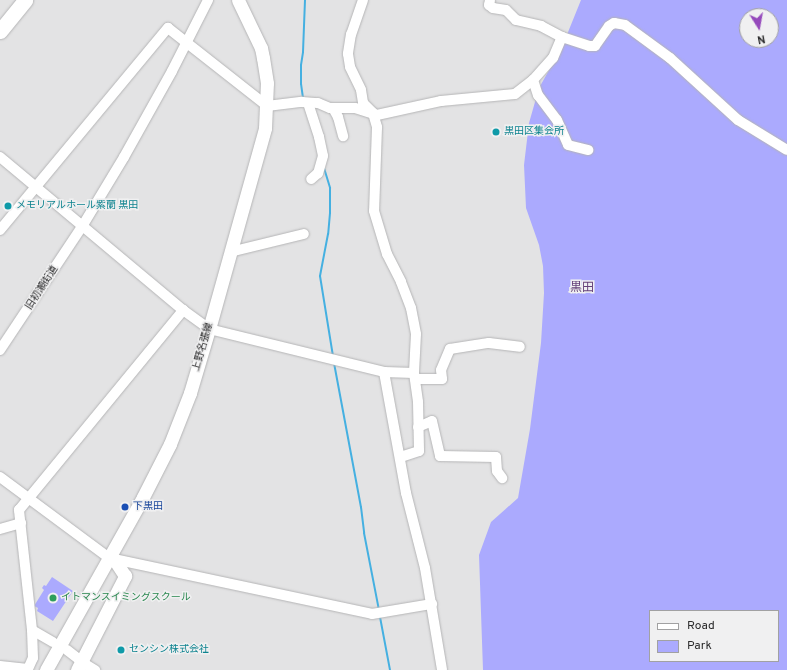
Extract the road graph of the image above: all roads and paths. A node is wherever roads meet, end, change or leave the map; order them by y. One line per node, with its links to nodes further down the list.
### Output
1 (25, 0): 6 (highway)
2 (208, 0): 8 (street, 旧初瀬街道)
3 (238, 0): 11 (main road, 上野名張線)
4 (363, 0): 13 (street)
5 (490, 0): 7 (street)
6 (0, 31)
7 (562, 36): 9 (street); 16 (street)
8 (187, 42): 11 (street); 19 (street); 20 (street, 旧初瀬街道)
9 (533, 80): 13 (street); 15 (street)
10 (305, 102): 11 (street); 12 (street); 18 (street)
11 (267, 106): 23 (main road, 上野名張線)
12 (333, 108): 13 (street); 14 (street)
13 (373, 113): 29 (street)
14 (343, 136)
15 (588, 150)
16 (787, 150)
17 (0, 157): 19 (street)
18 (311, 179)
19 (36, 186): 20 (street); 21 (street)
20 (83, 225): 24 (street); 27 (street, 旧初瀬街道)
21 (0, 230)
22 (304, 234): 23 (street)
23 (230, 252): 25 (main road, 上野名張線)
24 (183, 310): 25 (street); 34 (street)
25 (209, 329): 28 (street); 37 (main road, 上野名張線)
26 (520, 347): 29 (street)
27 (0, 350)
28 (384, 372): 29 (street); 31 (street)
29 (415, 376): 30 (street)
30 (418, 427): 31 (street); 33 (street)
31 (401, 457): 38 (street)
32 (0, 477): 34 (street)
33 (502, 478)
34 (29, 498): 35 (street); 37 (street)
35 (21, 523): 36 (street); 39 (street)
36 (0, 529)
37 (111, 558): 38 (street); 43 (main road, 上野名張線); 44 (main road)
38 (432, 604): 46 (street)
39 (32, 630): 40 (street); 42 (street)
40 (53, 642)
41 (67, 650): 44 (street)
42 (0, 666)
43 (49, 666)
44 (80, 666): 45 (street)
45 (95, 670)
46 (442, 670)

